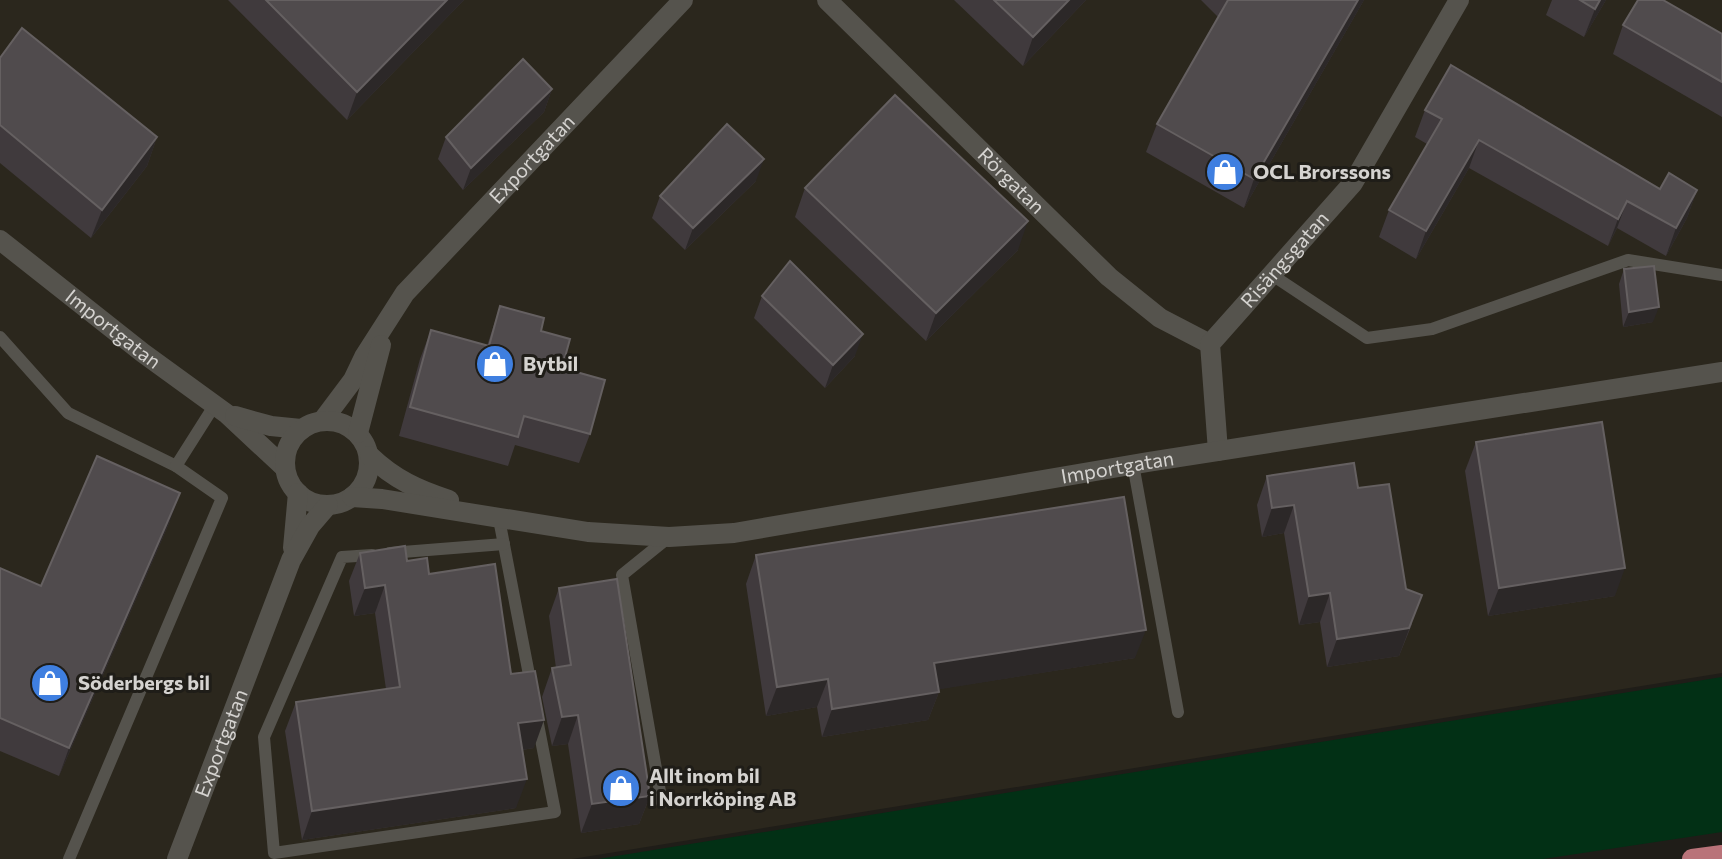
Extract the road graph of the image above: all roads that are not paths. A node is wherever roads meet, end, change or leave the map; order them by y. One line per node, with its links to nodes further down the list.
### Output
1 (683, 0): 7 (street, Exportgatan)
2 (827, 0): 9 (street, Rörgatan)
3 (1459, 0): 5 (street, Risängsgatan)
4 (0, 240): 11 (street, Importgatan)
5 (1272, 275): 6 (lane); 9 (street, Risängsgatan)
6 (1722, 275)
7 (387, 322): 12 (street, Exportgatan); 14 (street, Exportgatan)
8 (0, 337): 18 (lane)
9 (1210, 344): 15 (street)
10 (1722, 372): 15 (street, Importgatan)
11 (221, 410): 13 (street, Importgatan); 18 (lane); 19 (street, Importgatan)
12 (323, 420): 13 (street); 14 (street)
13 (301, 429): 19 (street)
14 (358, 433): 16 (street)
15 (1218, 451): 17 (street, Importgatan)
16 (370, 456): 21 (street); 23 (street, Importgatan)
17 (1133, 464): 24 (street, Importgatan); 29 (lane)
18 (176, 466): 33 (lane)
19 (285, 468): 20 (street)
20 (298, 493): 22 (street); 26 (street, Exportgatan)
21 (352, 497): 22 (street); 23 (street, Importgatan)
22 (328, 505): 26 (street, Exportgatan)
23 (506, 520): 24 (street, Importgatan); 25 (lane)
24 (669, 537): 30 (lane)
25 (504, 544): 27 (lane); 28 (lane)
26 (291, 560): 31 (street, Exportgatan)
27 (532, 693)
28 (535, 708)
29 (1178, 712)
30 (662, 803)
31 (185, 837): 34 (street, Exportgatan); 35 (street, Exportgatan)
32 (1722, 855): 36 (main road)
33 (69, 859)
34 (177, 859)
35 (184, 859)
36 (1692, 859)

